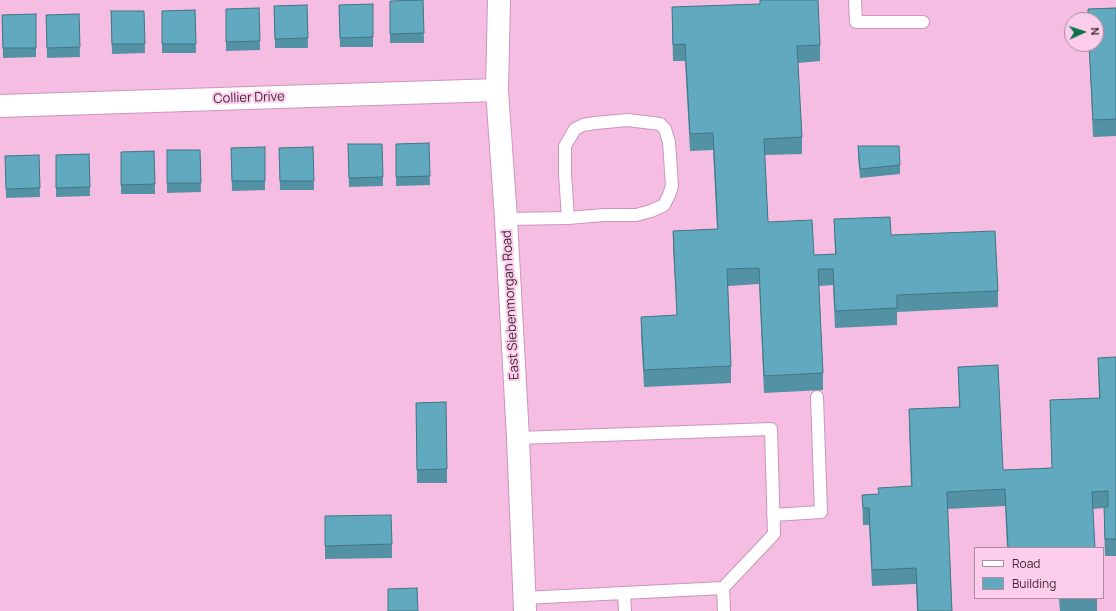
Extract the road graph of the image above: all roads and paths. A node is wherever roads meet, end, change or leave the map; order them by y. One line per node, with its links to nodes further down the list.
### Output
1 (499, 0): 4 (street, East Siebenmorgan Road)
2 (855, 0): 3 (lane)
3 (923, 22)
4 (497, 90): 5 (street, Collier Drive); 7 (street, East Siebenmorgan Road)
5 (0, 106)
6 (568, 218): 6 (lane); 7 (lane)
7 (506, 219): 9 (street, East Siebenmorgan Road)
8 (817, 397): 10 (lane)
9 (518, 438): 10 (lane); 13 (street, East Siebenmorgan Road)
10 (773, 515): 11 (lane)
11 (723, 588): 12 (lane); 15 (lane)
12 (624, 593): 13 (lane); 14 (lane)
13 (525, 604)
14 (625, 611)
15 (724, 611)

